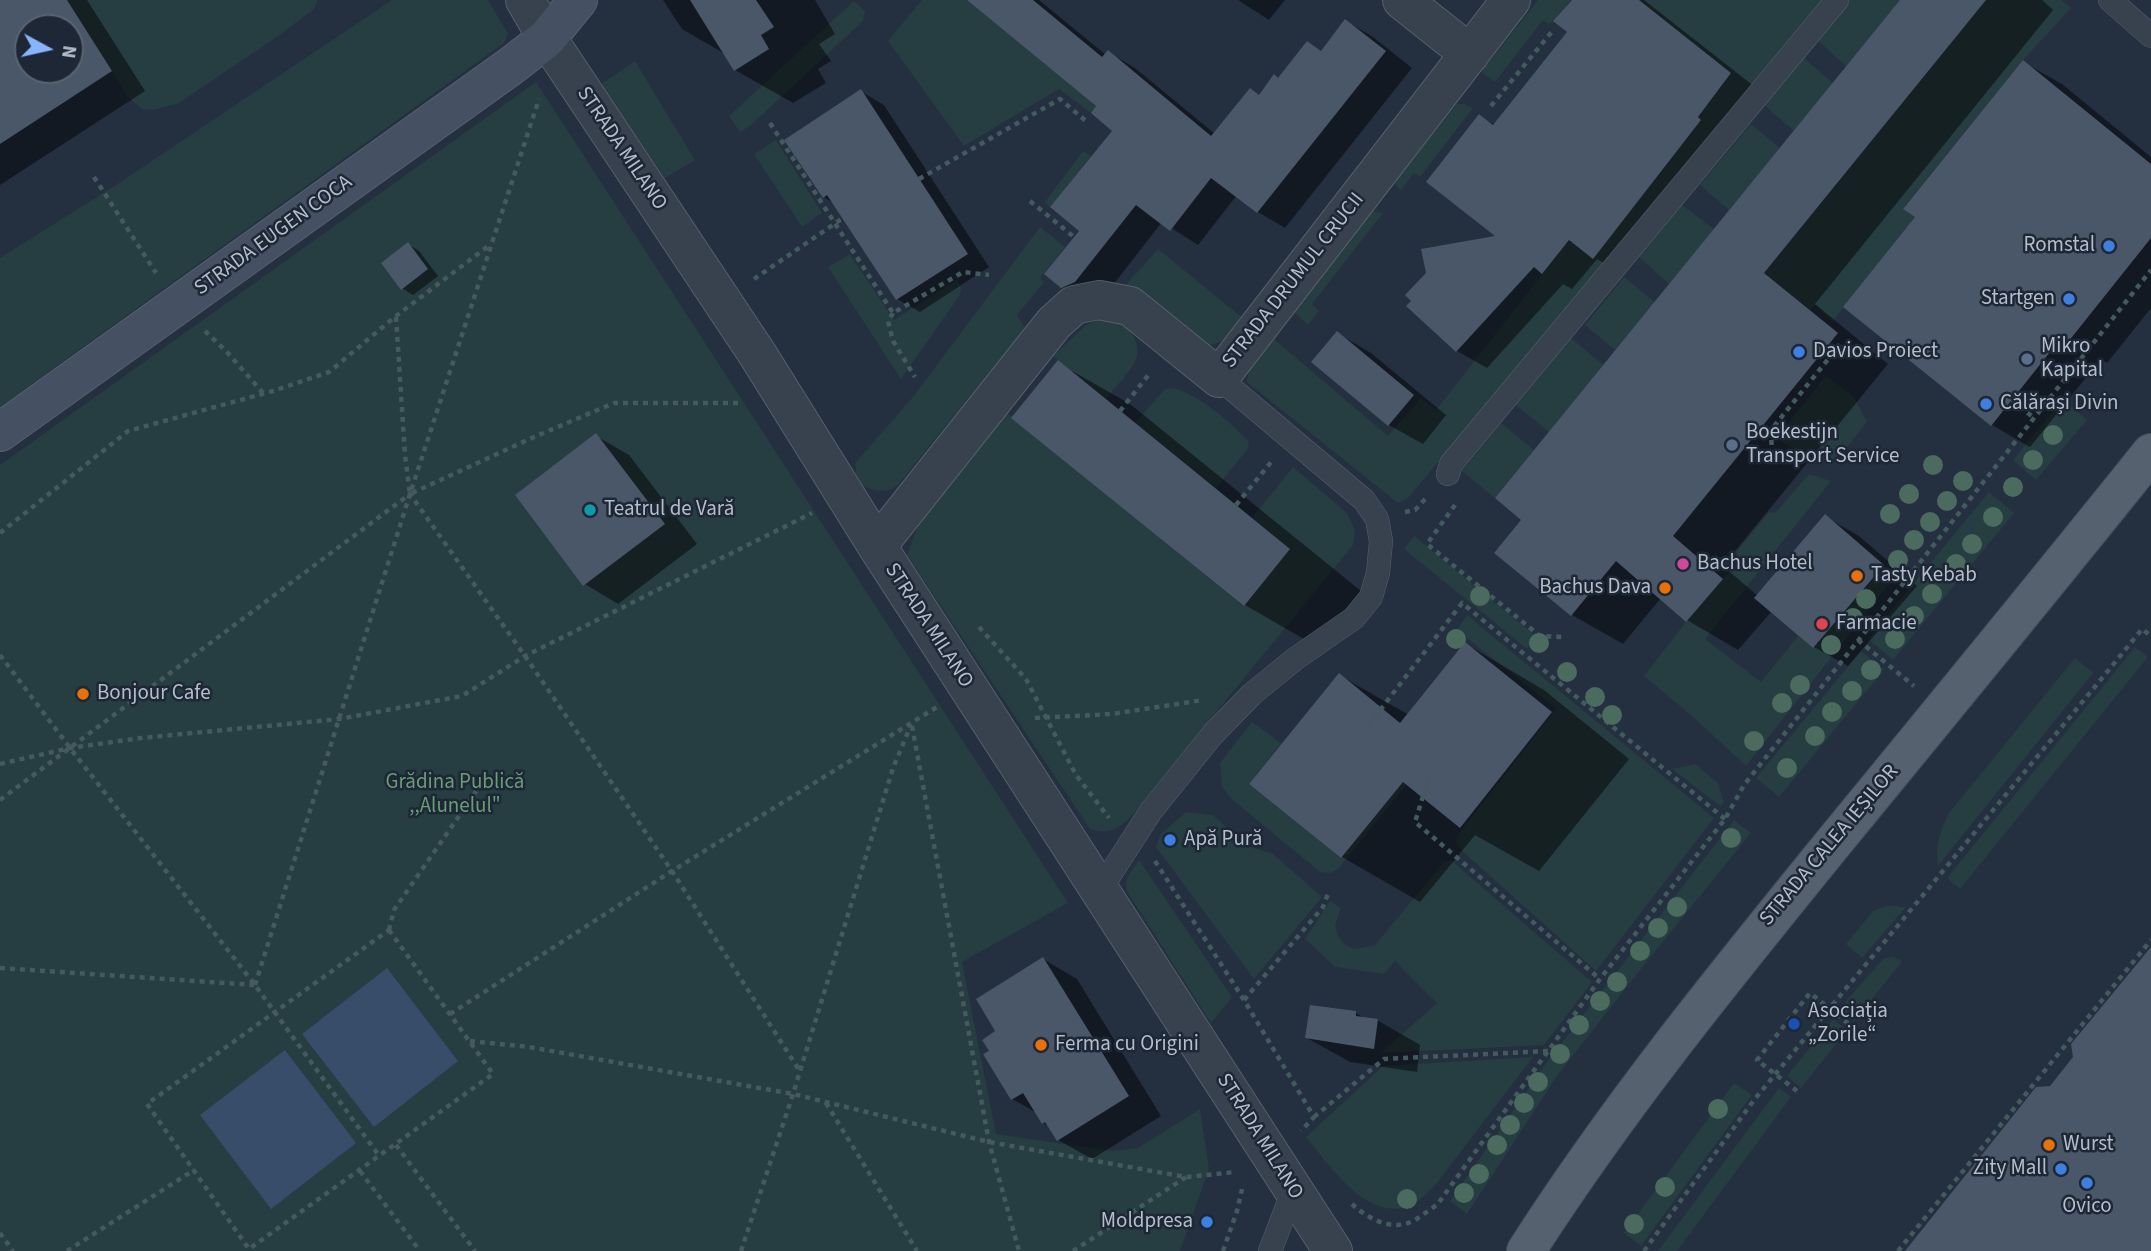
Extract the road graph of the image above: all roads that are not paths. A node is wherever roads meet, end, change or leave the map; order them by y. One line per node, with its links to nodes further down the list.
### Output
1 (524, 0): 8 (street, STRADA MILANO)
2 (578, 0): 8 (street, STRADA EUGEN COCA)
3 (1402, 0): 9 (street)
4 (1511, 0): 9 (street, STRADA DRUMUL CRUCII)
5 (1837, 0): 13 (lane)
6 (2110, 0): 7 (lane)
7 (2151, 36)
8 (547, 38): 11 (street, STRADA EUGEN COCA); 14 (street, STRADA MILANO)
9 (1470, 54): 10 (street, STRADA DRUMUL CRUCII)
10 (1219, 378): 14 (street, STRADA DRUMUL CRUCII); 15 (lane)
11 (0, 432)
12 (2151, 453): 19 (main road, STRADA CALEA IEȘILOR)
13 (1448, 474)
14 (877, 546): 15 (street, STRADA MILANO)
15 (1100, 890): 16 (street, STRADA MILANO)
16 (1293, 1191): 17 (lane); 18 (street, STRADA MILANO)
17 (1270, 1251)
18 (1332, 1251)
19 (1526, 1251)

